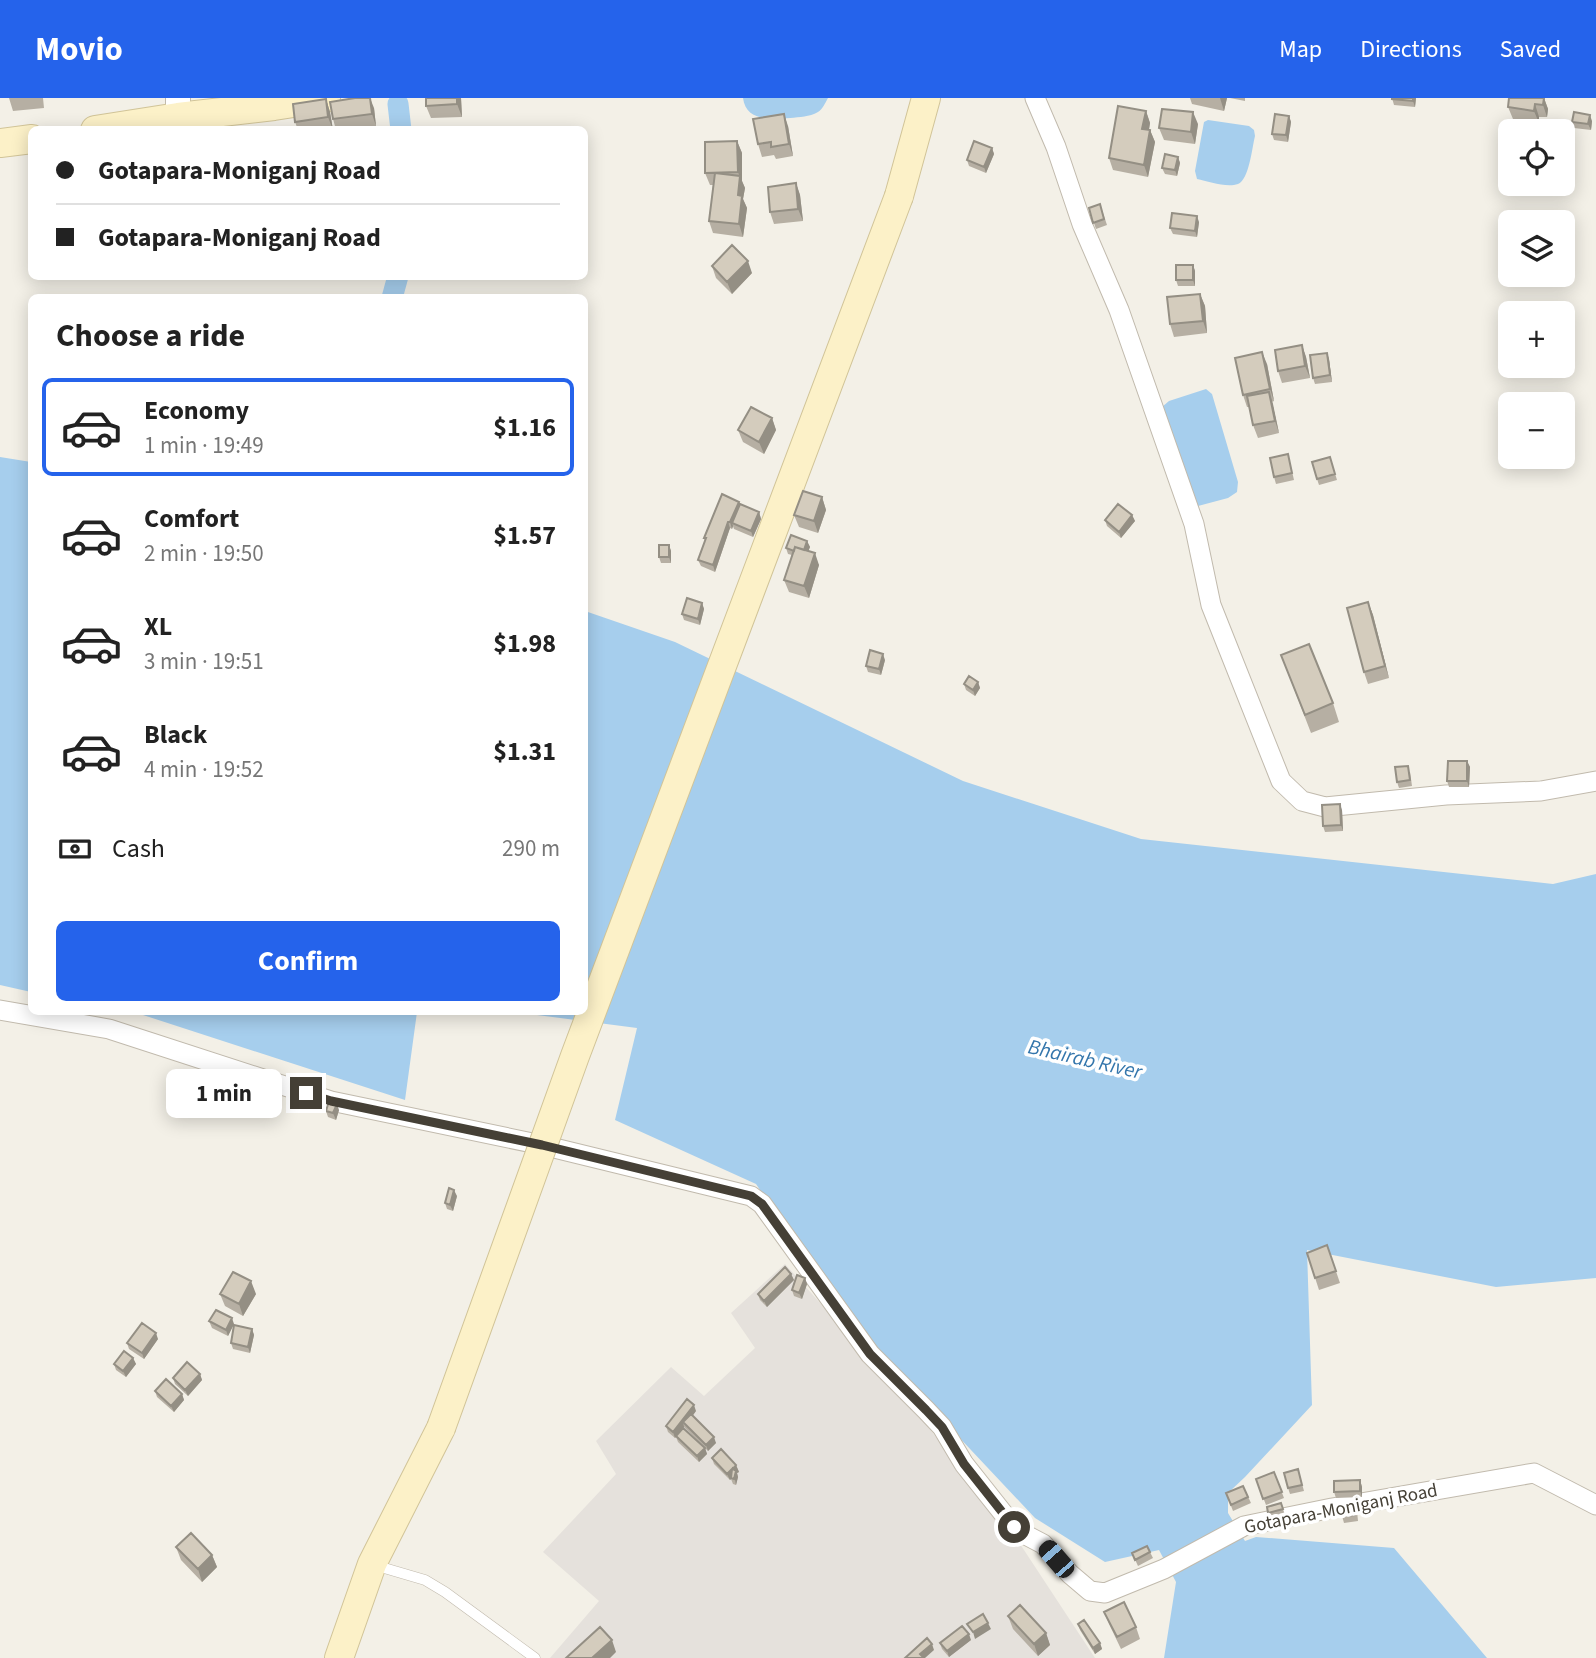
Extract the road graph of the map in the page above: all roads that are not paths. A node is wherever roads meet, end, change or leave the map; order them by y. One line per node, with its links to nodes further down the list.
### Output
1 (326, 98): 4 (main road)
2 (926, 98): 13 (main road, bridge)
3 (1035, 98): 8 (street)
4 (178, 107): 5 (main road)
5 (109, 126)
6 (28, 140): 7 (main road)
7 (0, 143)
8 (1596, 782)
9 (0, 1010): 10 (street, Gotapara-Moniganj Road)
10 (28, 1015)
11 (29, 1015): 12 (street, Gotapara-Moniganj Road)
12 (1596, 1505)
13 (372, 1564): 14 (main road); 15 (lane)
14 (339, 1658)
15 (535, 1658)

